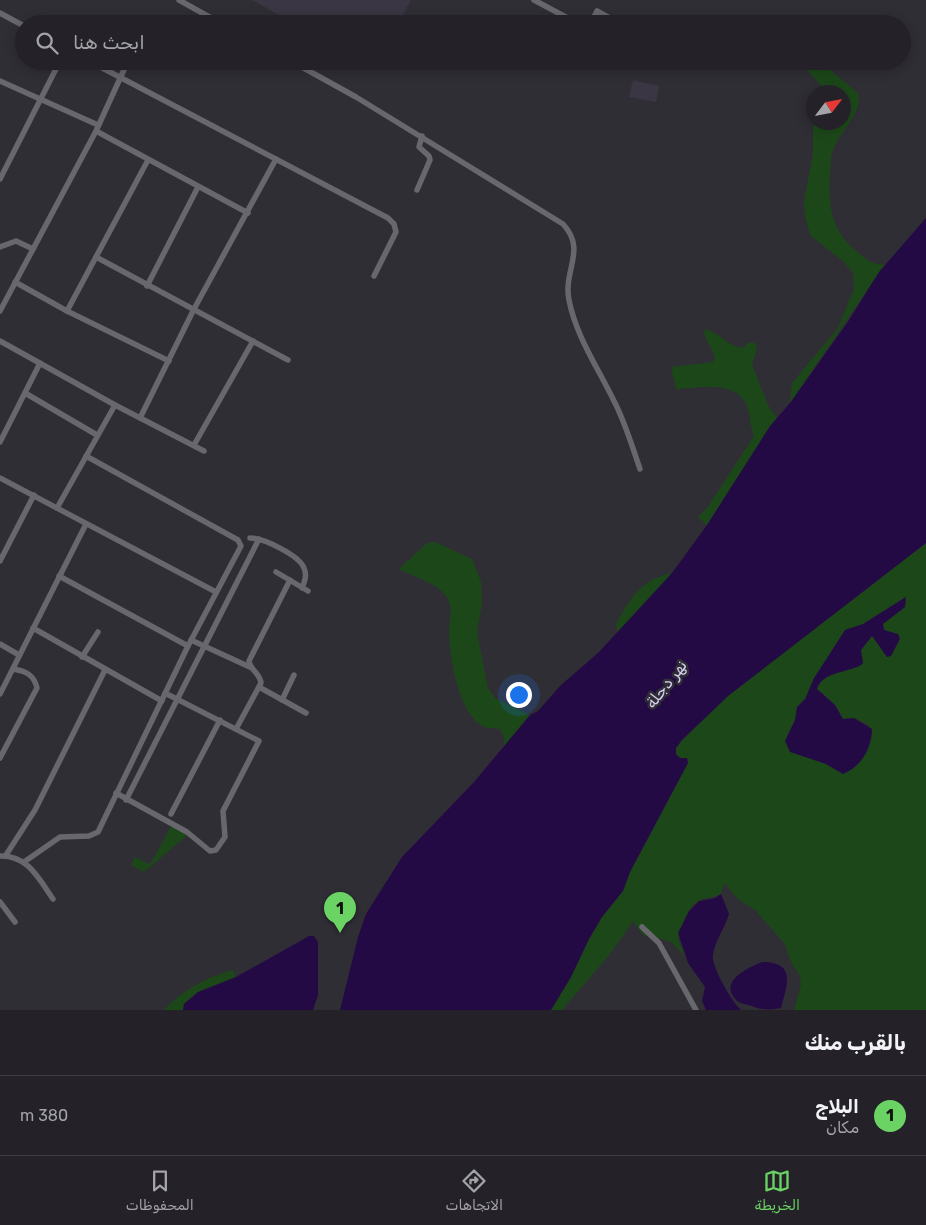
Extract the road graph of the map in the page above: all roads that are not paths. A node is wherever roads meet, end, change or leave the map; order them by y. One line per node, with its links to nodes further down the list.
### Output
1 (179, 0): 4 (street)
2 (534, 0): 5 (street)
3 (0, 13): 8 (street)
4 (206, 15)
5 (562, 15)
6 (595, 15): 7 (street)
7 (604, 15)
8 (15, 21)
9 (55, 70): 15 (street)
10 (106, 70): 13 (street)
11 (123, 70): 13 (street)
12 (307, 70): 17 (street)
13 (119, 77): 16 (street); 18 (street)
14 (0, 81): 15 (street)
15 (40, 100): 16 (street); 20 (street)
16 (97, 128): 19 (street); 25 (street)
17 (422, 136): 22 (street); 46 (street)
18 (276, 159): 23 (street); 27 (street)
19 (148, 160): 21 (street); 26 (street)
20 (0, 179)
21 (198, 187): 23 (street); 29 (street)
22 (417, 190)
23 (248, 213): 30 (street)
24 (0, 247): 25 (street)
25 (32, 249): 28 (street)
26 (96, 257): 29 (street); 32 (street)
27 (374, 276)
28 (15, 282): 31 (street); 32 (street)
29 (147, 286): 30 (street)
30 (194, 309): 34 (street); 36 (street)
31 (0, 310)
32 (67, 311): 36 (street)
33 (0, 341): 37 (street)
34 (253, 341): 35 (street); 43 (street)
35 (288, 360)
36 (169, 361): 40 (street)
37 (40, 363): 38 (street); 39 (street)
38 (24, 393): 41 (street); 42 (street)
39 (115, 405): 40 (street); 41 (street)
40 (140, 418): 43 (street)
41 (97, 435): 45 (street)
42 (1, 437)
43 (194, 446): 44 (street)
44 (204, 451)
45 (86, 456): 49 (street); 57 (street)
46 (640, 469)
47 (0, 478): 48 (street)
48 (34, 495): 49 (street); 53 (street)
49 (57, 508): 50 (street)
50 (86, 524): 55 (street); 57 (street)
51 (250, 538): 52 (street)
52 (258, 539): 56 (street); 62 (street)
53 (0, 561)
54 (276, 572): 56 (street)
55 (59, 576): 58 (street); 60 (street)
56 (290, 580): 65 (street)
57 (216, 592): 60 (street)
58 (33, 628): 63 (street); 64 (street)
59 (98, 632): 64 (street)
60 (189, 643): 62 (street); 70 (street)
61 (0, 644): 63 (street)
62 (204, 647): 65 (street); 72 (street)
63 (20, 655): 66 (street)
64 (82, 657): 67 (street)
65 (252, 668): 69 (street)
66 (14, 669): 71 (street); 78 (street)
67 (104, 670): 74 (street); 82 (street)
68 (294, 675): 73 (street)
69 (259, 687): 73 (street); 77 (street)
70 (165, 693): 72 (street); 74 (street)
71 (0, 694)
72 (178, 699): 76 (street); 80 (street)
73 (282, 700): 75 (street)
74 (162, 701): 79 (street)
75 (306, 713)
76 (220, 720): 77 (street); 81 (street)
77 (236, 729): 80 (street)
78 (0, 758)
79 (116, 793): 80 (street); 83 (street)
80 (126, 800)
81 (171, 814)
82 (3, 856): 83 (street)
83 (24, 862): 84 (street)
84 (52, 899)
85 (0, 902): 86 (street)
86 (15, 922)
87 (642, 927): 88 (street)
88 (696, 1010)

